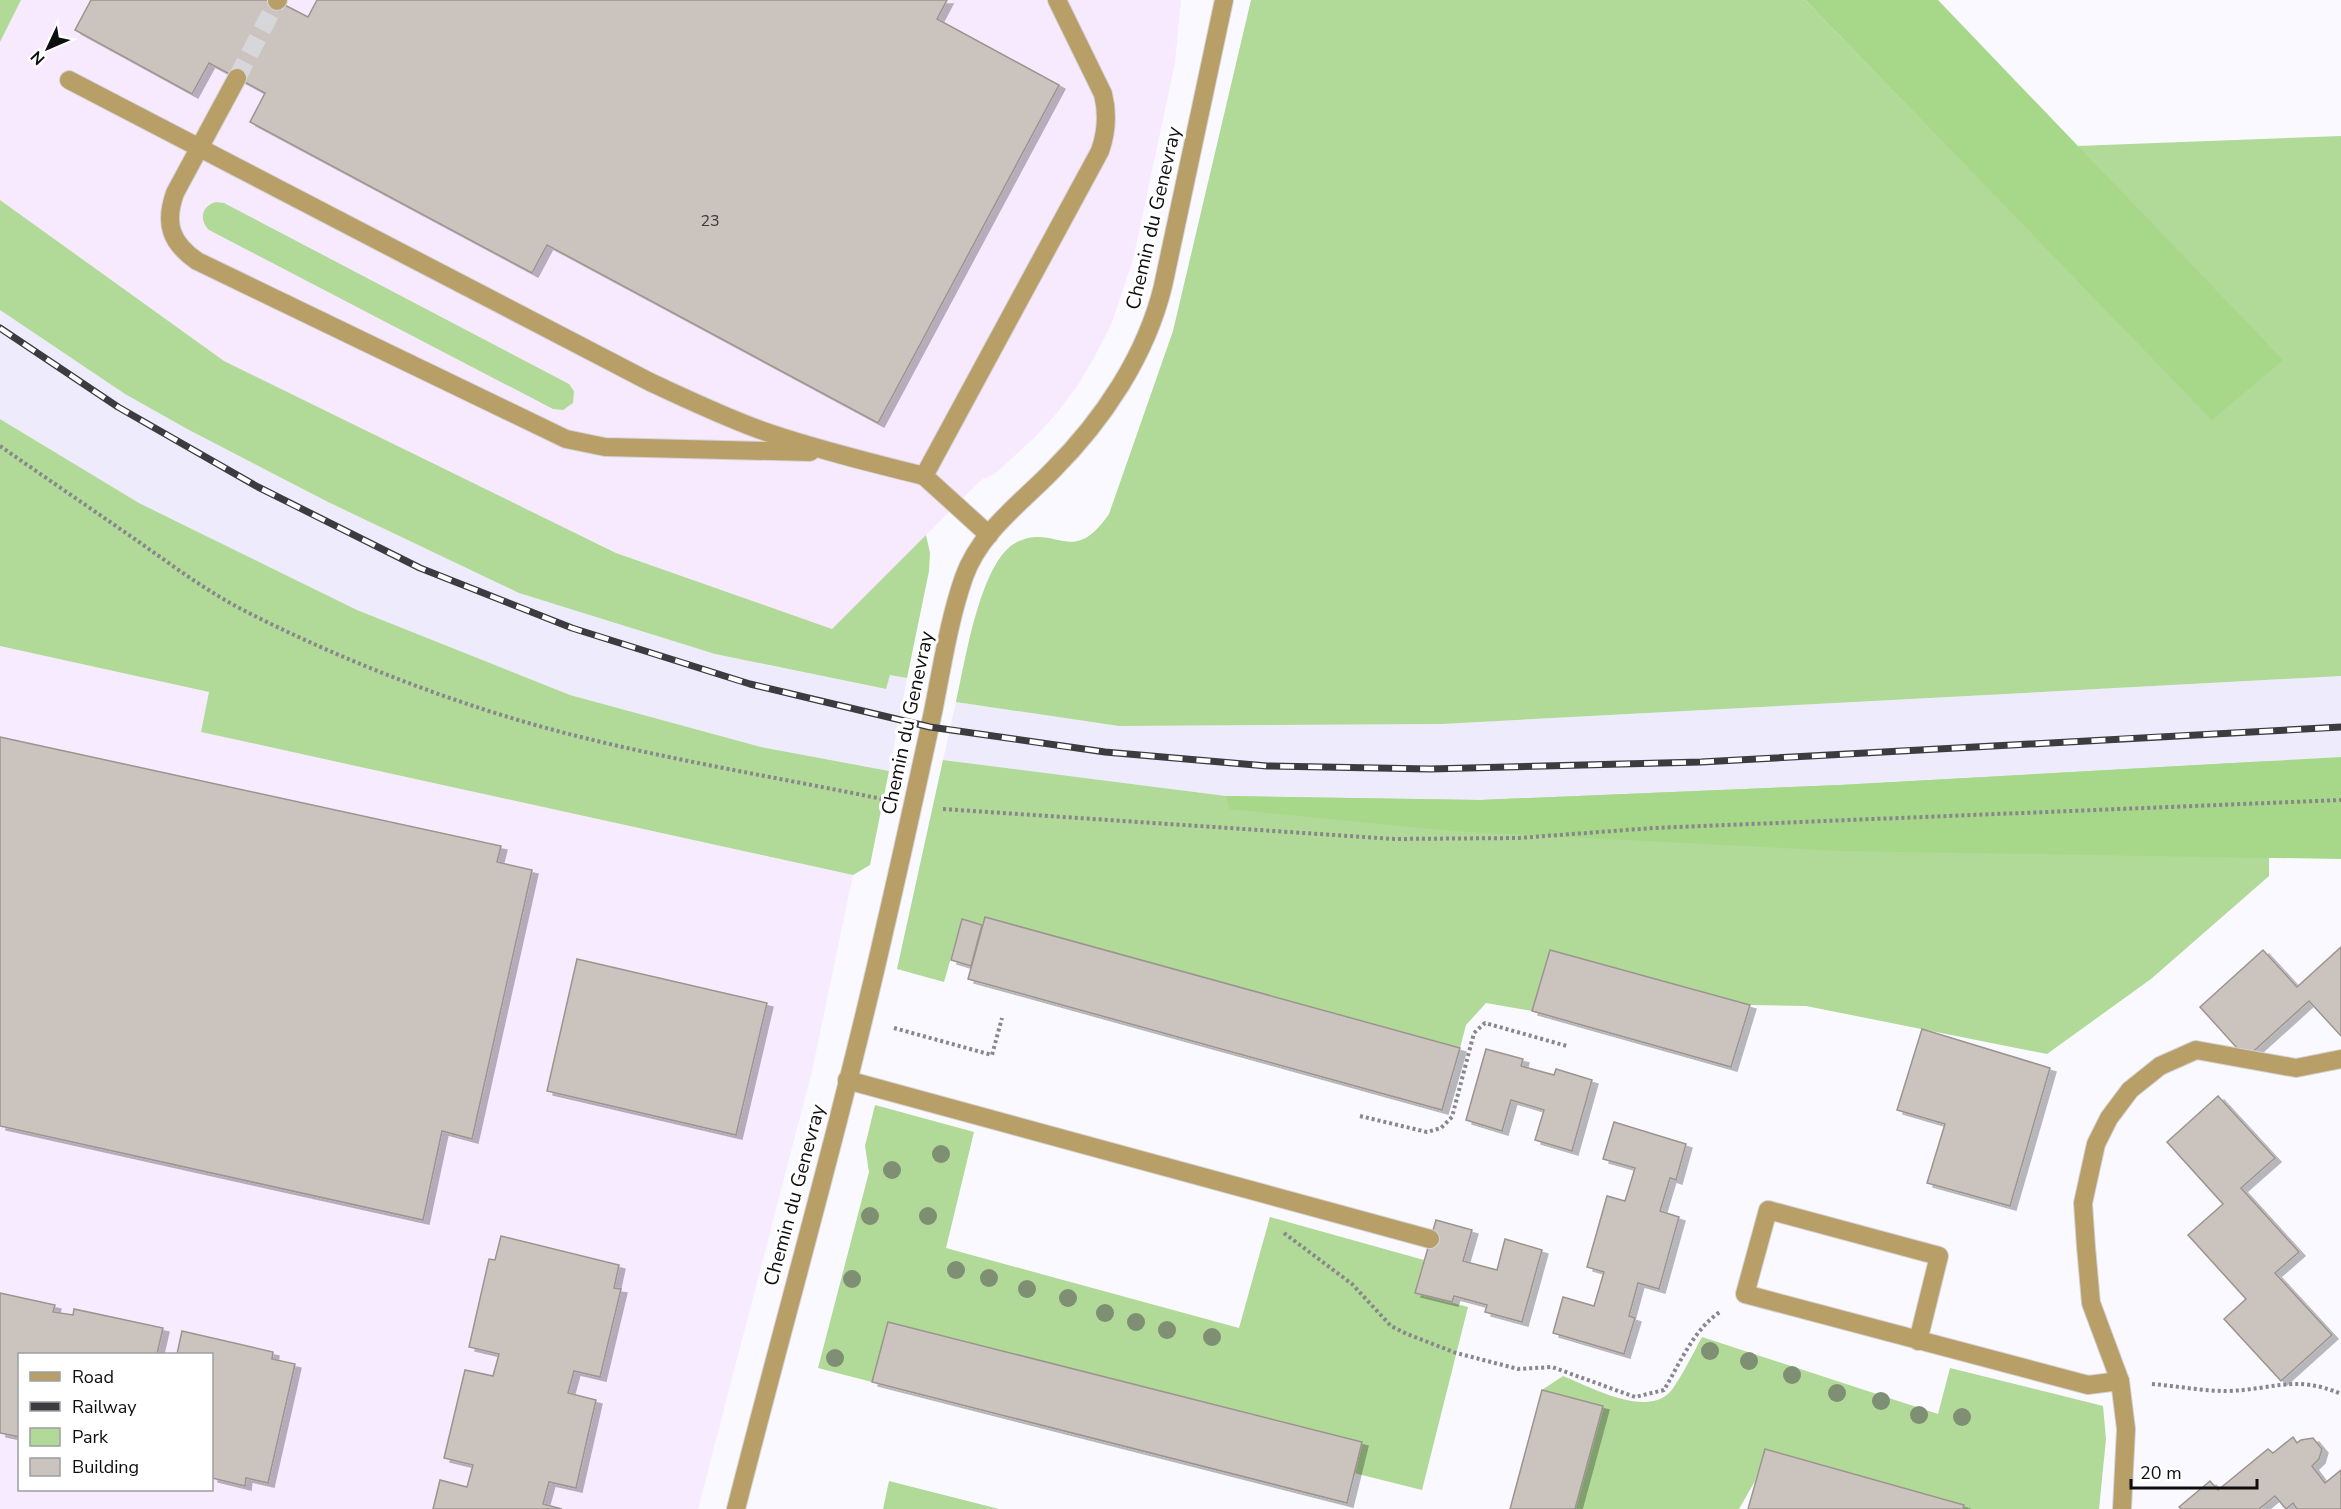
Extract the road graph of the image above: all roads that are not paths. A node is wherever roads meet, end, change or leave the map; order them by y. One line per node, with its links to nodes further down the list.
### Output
1 (1057, 0): 7 (street)
2 (1224, 0): 8 (street, Chemin du Genevray)
3 (237, 78): 5 (street)
4 (69, 80): 5 (street)
5 (200, 147): 6 (street); 6 (street)
6 (833, 453): 7 (street)
7 (924, 476): 8 (street)
8 (989, 535): 10 (street, Chemin du Genevray)
9 (2341, 1059): 13 (street)
10 (847, 1080): 11 (street); 14 (street, Chemin du Genevray)
11 (1430, 1239)
12 (1918, 1341): 12 (street); 13 (street)
13 (2120, 1381): 15 (street)
14 (736, 1509)
15 (2122, 1509)

